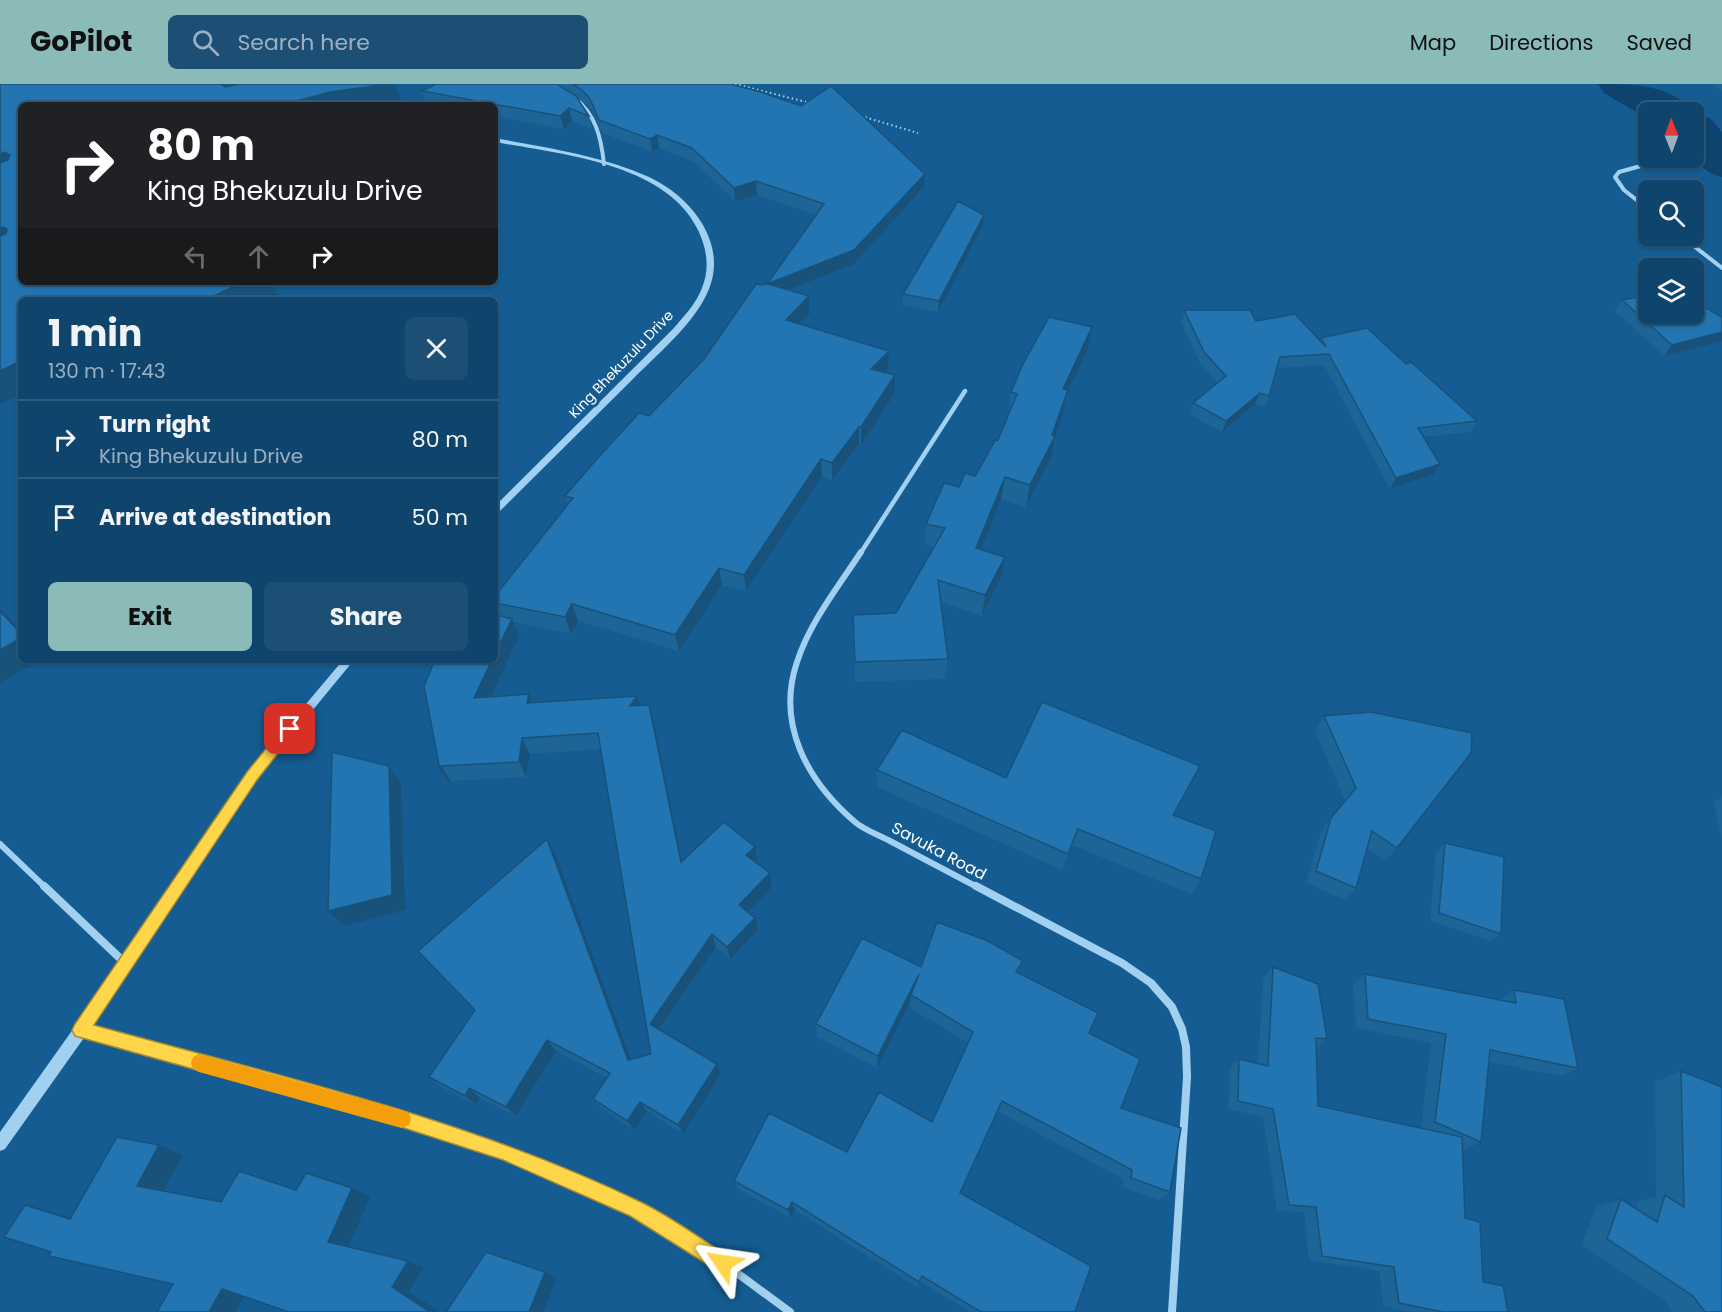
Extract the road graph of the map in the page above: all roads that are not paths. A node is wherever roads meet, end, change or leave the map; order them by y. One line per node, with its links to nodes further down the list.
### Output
1 (565, 93): 3 (street)
2 (498, 141): 3 (street, King Bhekuzulu Drive)
3 (604, 164): 9 (street, King Bhekuzulu Drive)
4 (1638, 167): 5 (street)
5 (1638, 201)
6 (1694, 246): 7 (street)
7 (1722, 268)
8 (965, 391): 16 (street, Savuka Road)
9 (498, 508)
10 (346, 663): 12 (street)
11 (0, 844): 12 (street)
12 (125, 963): 13 (street)
13 (81, 1030): 14 (street); 15 (street)
14 (0, 1143)
15 (790, 1312)
16 (1172, 1312)

